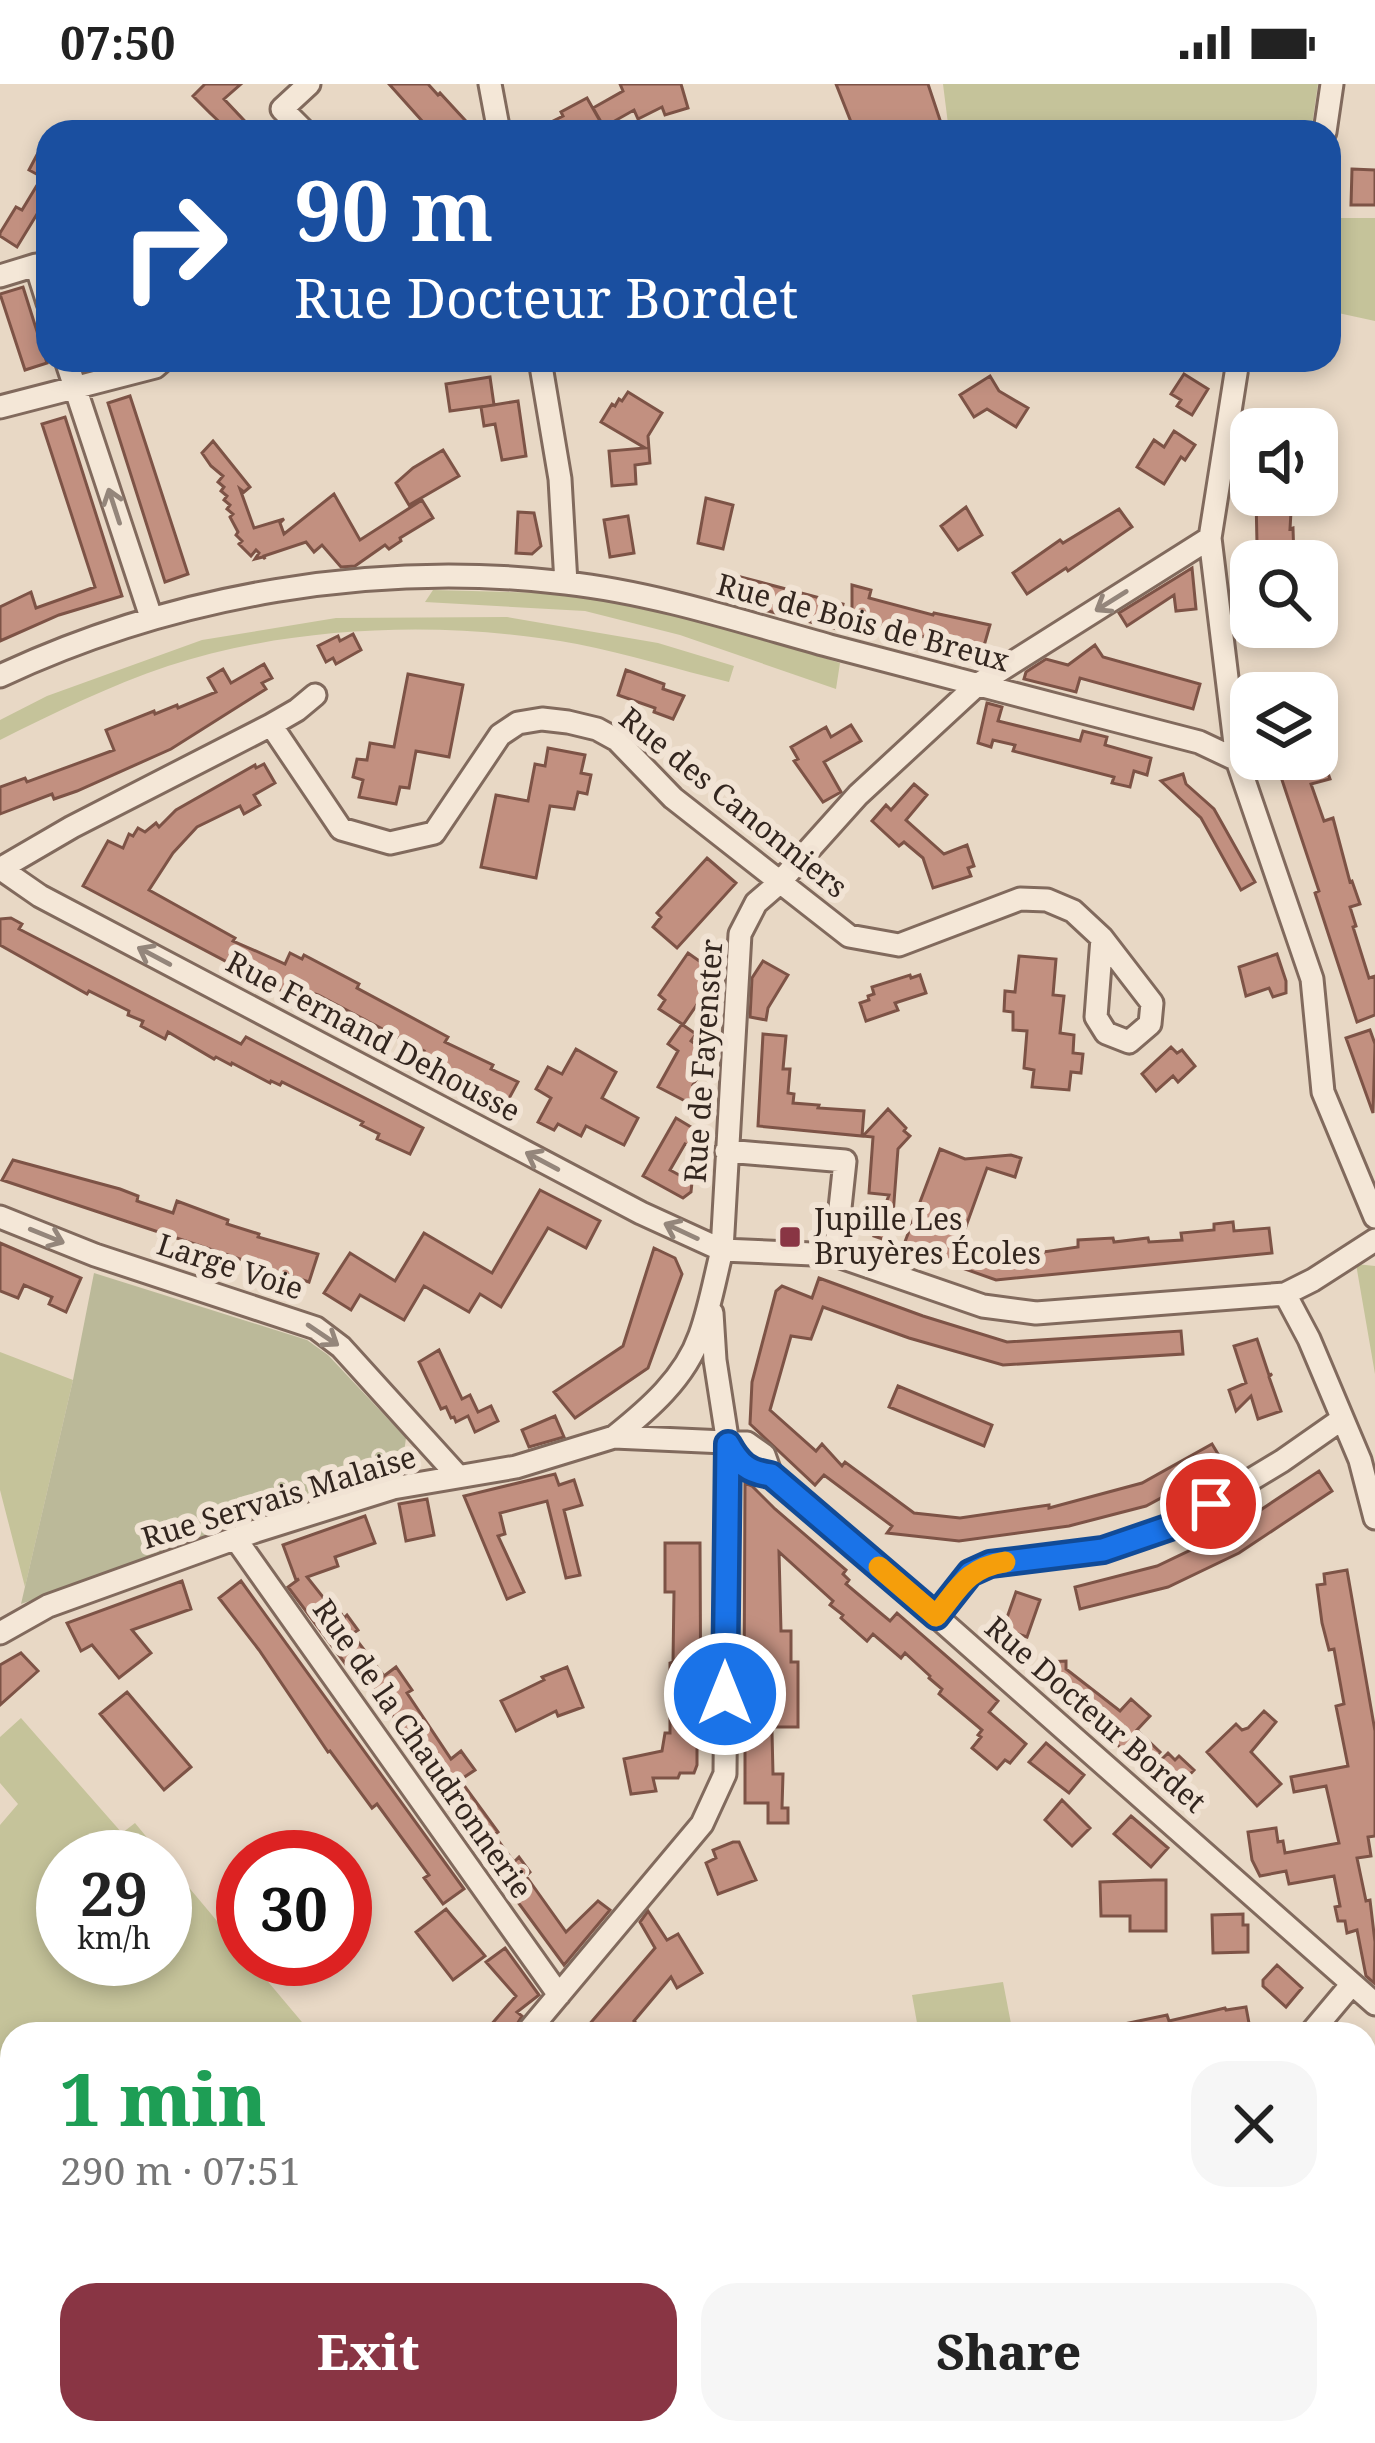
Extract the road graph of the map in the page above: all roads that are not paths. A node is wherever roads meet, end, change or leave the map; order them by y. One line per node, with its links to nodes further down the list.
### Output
1 (309, 84): 4 (street)
2 (490, 84): 5 (street)
3 (1332, 84): 6 (street)
4 (293, 120)
5 (497, 120)
6 (1327, 120)
7 (36, 265): 8 (street)
8 (0, 276)
9 (70, 372): 13 (street)
10 (135, 372): 13 (street)
11 (542, 372): 16 (street)
12 (1236, 372): 15 (street)
13 (75, 387): 14 (street); 17 (street, one-way to 13)
14 (0, 407)
15 (1210, 538): 19 (street, Rue de Fayenster, one-way to 19); 21 (street)
16 (566, 583): 17 (street, Rue de Bois de Breux); 19 (street, Rue de Bois de Breux)
17 (151, 617): 18 (street, Rue de Bois de Breux)
18 (0, 676)
19 (977, 686): 23 (street, Rue de Bois de Breux); 26 (street, Rue de Fayenster)
20 (314, 695): 22 (street)
21 (1230, 702)
22 (271, 724): 25 (street); 26 (street, Rue des Canonniers)
23 (1230, 757)
24 (1244, 780): 30 (street)
25 (0, 869): 32 (street, Rue Fernand Dehousse, one-way to 25)
26 (779, 883): 27 (street, Rue des Canonniers); 28 (street, Rue de Fayenster)
27 (1102, 938)
28 (726, 1150): 32 (street, Rue de Fayenster); 33 (street)
29 (0, 1217): 39 (street, Large Voie, one-way to 39)
30 (1375, 1217)
31 (1375, 1240): 34 (street)
32 (722, 1250): 33 (street); 35 (street, Rue de Fayenster)
33 (836, 1256): 34 (street)
34 (1285, 1294): 36 (street)
35 (711, 1297): 37 (street); 38 (street)
36 (1342, 1419): 40 (street); 42 (street)
37 (614, 1437): 38 (street, Rue Servais Malaise); 39 (street, Rue Servais Malaise)
38 (728, 1444): 42 (street, Rue Docteur Bordet); 45 (street)
39 (458, 1476): 41 (street, Rue Servais Malaise)
40 (1375, 1518)
41 (235, 1538): 43 (street, Rue Servais Malaise); 45 (street, Rue de la Chaudronnerie)
42 (936, 1616): 44 (street, Rue Docteur Bordet)
43 (0, 1633)
44 (1352, 1984): 46 (street, Rue Docteur Bordet); 48 (street)
45 (560, 1995): 47 (street)
46 (1375, 2004)
47 (536, 2022)
48 (1320, 2022)

